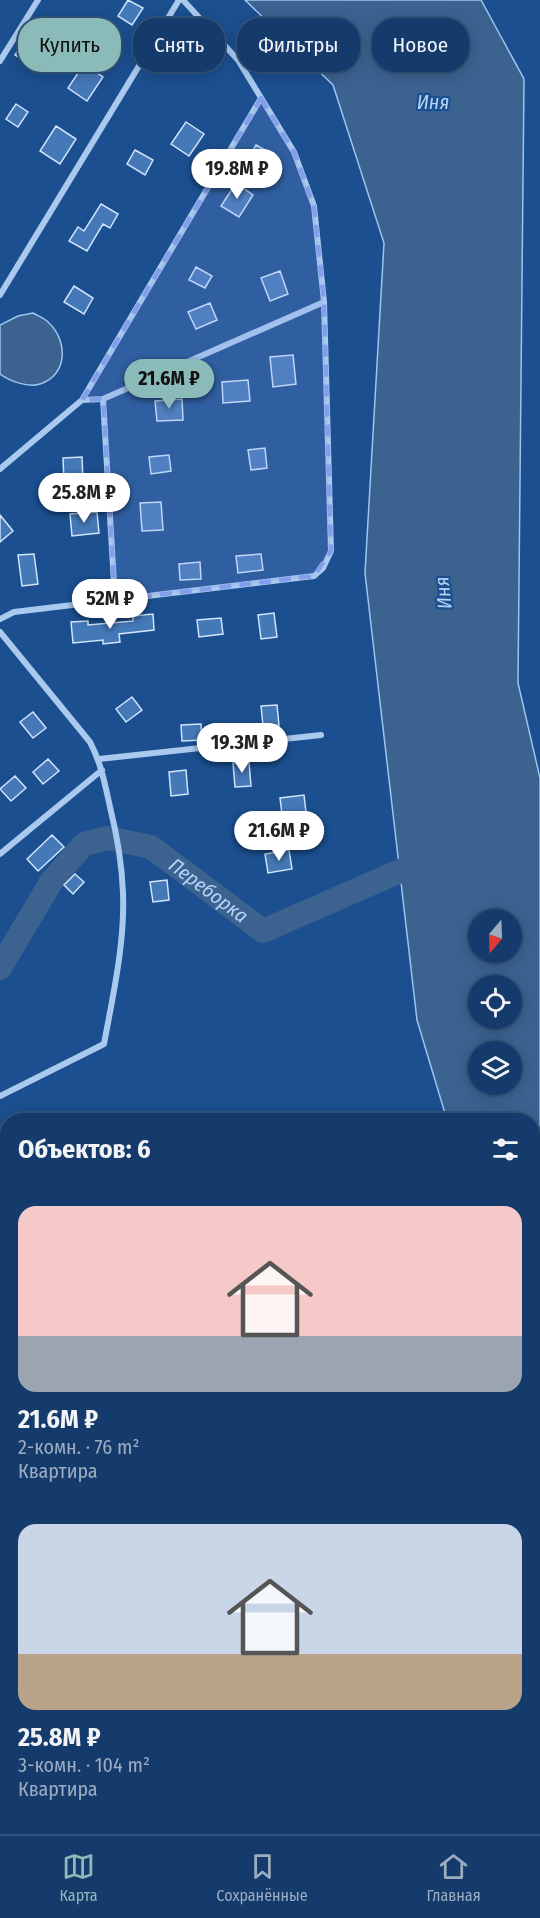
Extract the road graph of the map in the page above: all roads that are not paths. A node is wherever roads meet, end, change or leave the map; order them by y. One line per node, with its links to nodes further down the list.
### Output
1 (38, 0): 3 (street)
2 (181, 0): 4 (street); 5 (street)
3 (0, 61)
4 (261, 98): 6 (street); 8 (street)
5 (0, 295)
6 (324, 302): 7 (street); 10 (street)
7 (103, 399): 8 (street); 10 (street)
8 (82, 400): 9 (street)
9 (0, 470)
10 (115, 600): 11 (street)
11 (0, 620)
12 (0, 632): 14 (street)
13 (321, 735): 14 (street)
14 (99, 759): 15 (street)
15 (102, 770): 16 (street); 17 (street)
16 (0, 854)
17 (0, 1096)

